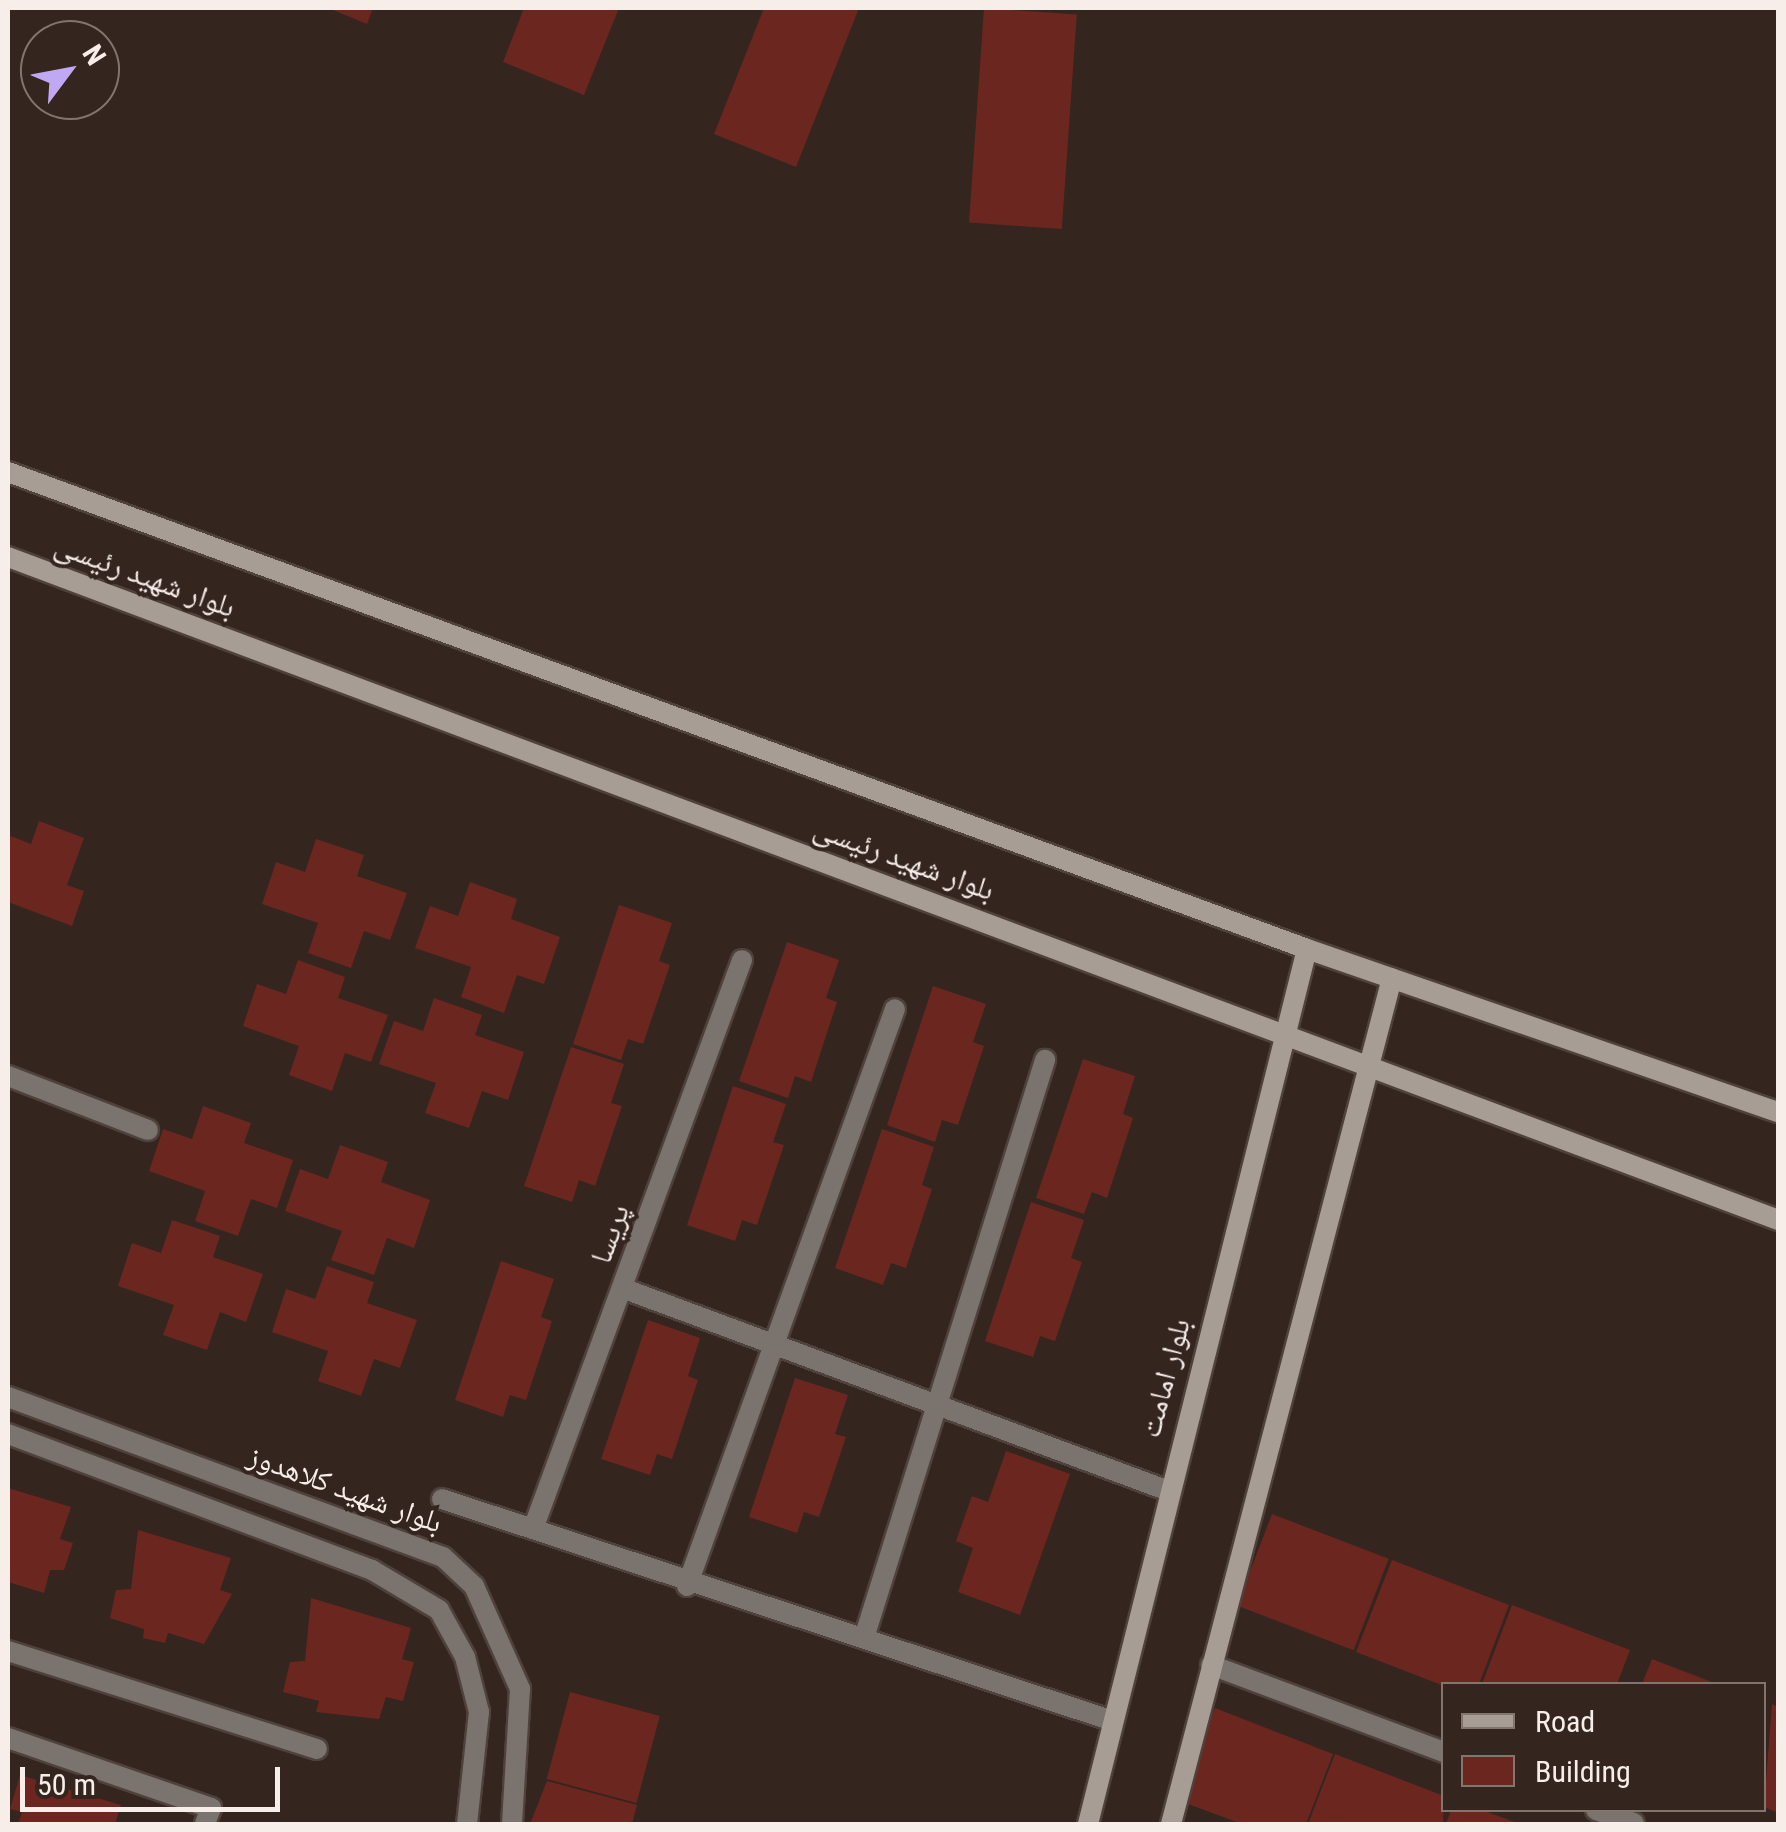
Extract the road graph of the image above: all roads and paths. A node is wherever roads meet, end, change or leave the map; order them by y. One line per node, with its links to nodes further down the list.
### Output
1 (8, 472): 3 (main road, بلوار شهید رئیسی)
2 (8, 557): 7 (main road, بلوار شهید رئیسی)
3 (1307, 949): 5 (main road, بلوار شهید رئیسی); 7 (main road, بلوار امامت)
4 (742, 960): 14 (street, پریسا)
5 (1392, 978): 9 (main road); 11 (main road, بلوار شهید رئیسی)
6 (895, 1009): 15 (street)
7 (1285, 1033): 9 (main road, بلوار شهید رئیسی); 19 (main road, بلوار امامت)
8 (1045, 1060): 17 (street)
9 (1364, 1064): 13 (main road, بلوار شهید رئیسی); 25 (main road)
10 (8, 1076): 12 (street)
11 (1778, 1112)
12 (148, 1130)
13 (1778, 1220)
14 (622, 1288): 15 (street); 21 (street, پریسا)
15 (774, 1345): 17 (street); 22 (street)
16 (8, 1396): 33 (street, بلوار شهید کلاهدوز)
17 (937, 1406): 19 (street); 23 (street)
18 (8, 1434): 32 (street)
19 (1166, 1490): 26 (main road, بلوار امامت)
20 (442, 1499): 21 (street)
21 (534, 1529): 22 (street)
22 (688, 1583): 23 (street)
23 (864, 1638): 26 (street)
24 (8, 1650): 28 (street)
25 (1211, 1665): 29 (street); 35 (main road)
26 (1110, 1720): 34 (main road, بلوار امامت)
27 (8, 1738): 31 (street)
28 (316, 1750)
29 (1441, 1751)
30 (1601, 1812): 36 (street)
31 (205, 1824)
32 (467, 1824)
33 (512, 1824)
34 (1088, 1824)
35 (1171, 1824)
36 (1634, 1824)

